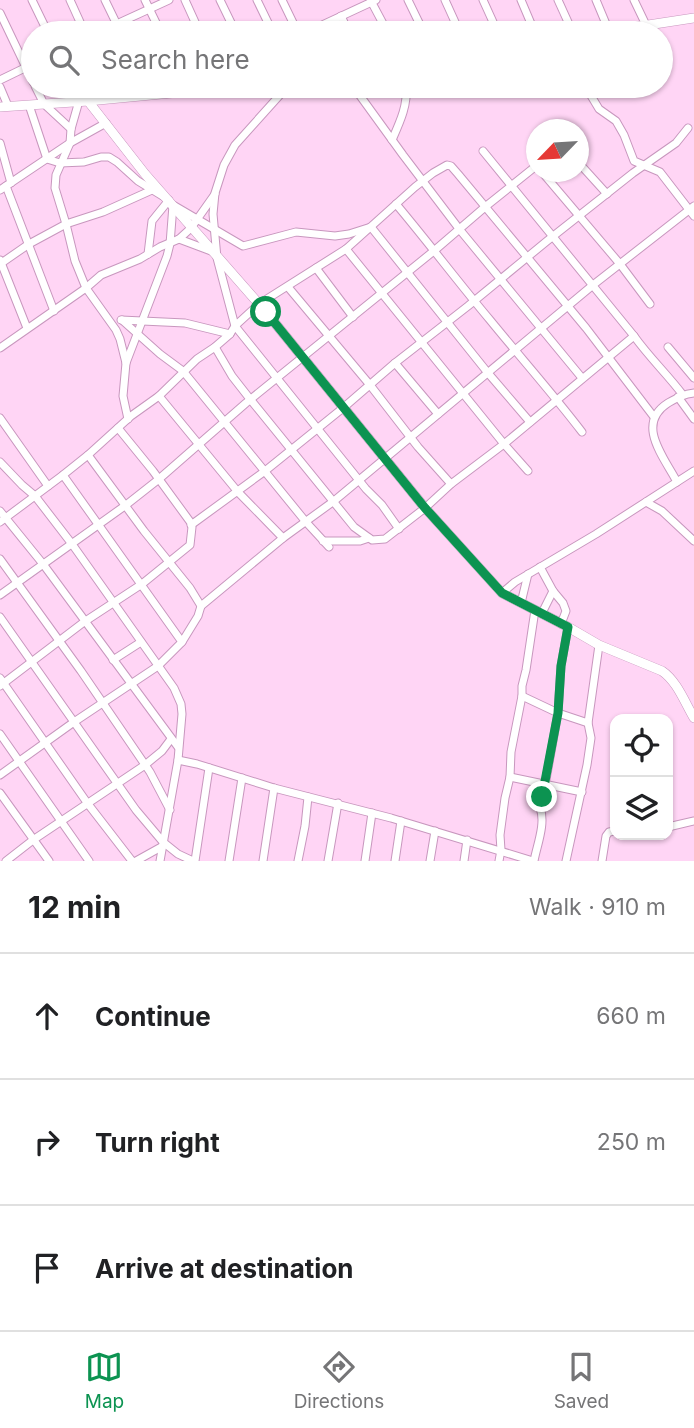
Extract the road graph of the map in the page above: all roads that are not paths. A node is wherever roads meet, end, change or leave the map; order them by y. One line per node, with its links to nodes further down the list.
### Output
1 (32, 0): 22 (street)
2 (70, 0): 23 (street)
3 (105, 0): 24 (street)
4 (145, 0): 18 (street)
5 (169, 0): 18 (street)
6 (185, 0): 27 (street)
7 (220, 0): 28 (street)
8 (257, 0): 29 (street)
9 (282, 0): 30 (street)
10 (408, 0): 34 (street)
11 (445, 0): 35 (street)
12 (483, 0): 36 (street)
13 (521, 0): 37 (street)
14 (558, 0): 38 (street)
15 (596, 0): 39 (street)
16 (635, 0): 40 (street)
17 (373, 1): 20 (street); 33 (street)
18 (149, 9): 25 (street); 26 (street)
19 (0, 13): 42 (street)
20 (341, 16): 31 (street); 32 (street)
21 (694, 19): 41 (main road)
22 (42, 21)
23 (80, 21)
24 (116, 21)
25 (123, 21)
26 (155, 21)
27 (195, 21)
28 (230, 21)
29 (267, 21)
30 (292, 21)
31 (331, 21)
32 (343, 21)
33 (382, 21)
34 (418, 21)
35 (455, 21)
36 (493, 21)
37 (530, 21)
38 (568, 21)
39 (605, 21)
40 (644, 21)
41 (673, 22)
42 (21, 49)
43 (21, 70): 44 (street)
44 (0, 80)
45 (0, 87): 56 (street)
46 (41, 98): 54 (street)
47 (82, 98): 53 (street)
48 (115, 98): 53 (main road)
49 (277, 98): 77 (street)
50 (362, 98): 60 (street)
51 (406, 98): 60 (street)
52 (592, 98): 65 (street)
53 (84, 101): 54 (main road); 57 (main road); 59 (street)
54 (44, 104): 55 (main road); 59 (street)
55 (29, 105): 56 (main road); 64 (street)
56 (4, 106)
57 (106, 122): 62 (street); 79 (main road)
58 (688, 128): 67 (street)
59 (71, 129): 62 (street)
60 (392, 140): 72 (street)
61 (0, 143): 68 (street)
62 (70, 143): 64 (street); 66 (street)
63 (483, 151): 75 (street)
64 (47, 159): 66 (street); 74 (street)
65 (634, 161): 67 (street); 70 (street)
66 (60, 163): 76 (street); 85 (street)
67 (644, 165): 70 (street); 82 (street)
68 (4, 171): 74 (street)
69 (589, 173): 78 (street)
70 (634, 173): 78 (street)
71 (526, 175): 75 (street)
72 (422, 181): 80 (street); 81 (street); 89 (street)
73 (551, 182): 83 (street)
74 (6, 186): 92 (street)
75 (512, 186): 81 (street); 90 (street)
76 (152, 190): 79 (street); 85 (street)
77 (215, 193): 84 (street); 88 (street)
78 (607, 194): 83 (street)
79 (171, 203): 84 (street); 87 (main road); 93 (street); 96 (street)
80 (396, 204): 86 (street); 95 (street)
81 (485, 207): 89 (street); 98 (street)
82 (692, 210): 100 (street)
83 (580, 215): 90 (street); 100 (street)
84 (198, 218): 87 (street); 88 (street)
85 (66, 224): 92 (street); 106 (street)
86 (371, 227): 88 (street); 94 (street); 102 (street)
87 (191, 228): 91 (street); 97 (main road)
88 (214, 228): 97 (street)
89 (460, 230): 95 (street); 103 (street)
90 (553, 236): 98 (street); 104 (street)
91 (179, 239): 93 (street); 97 (street)
92 (29, 244): 99 (street); 112 (street)
93 (170, 244): 96 (street); 116 (street)
94 (346, 249): 101 (street); 107 (street)
95 (435, 250): 102 (street); 108 (street)
96 (148, 254): 106 (street)
97 (214, 254): 109 (main road); 118 (street)
98 (526, 258): 103 (street); 111 (street)
99 (0, 262): 119 (street)
100 (620, 264): 104 (street); 110 (street)
101 (316, 268): 105 (street); 114 (street)
102 (408, 272): 107 (street); 117 (street)
103 (500, 279): 108 (street); 120 (street)
104 (593, 285): 111 (street); 123 (street)
105 (288, 287): 109 (street); 124 (street)
106 (86, 288): 112 (street); 113 (street)
107 (382, 293): 114 (street); 125 (street)
108 (474, 301): 117 (street); 129 (street)
109 (259, 304): 118 (street); 130 (main road)
110 (650, 304)
111 (567, 306): 120 (street); 131 (street)
112 (54, 311): 119 (street)
113 (107, 317): 115 (street); 132 (street)
114 (352, 317): 124 (street)
115 (122, 320): 116 (street); 121 (street)
116 (143, 321): 121 (street); 122 (street)
117 (448, 323): 125 (street); 135 (street)
118 (235, 326): 122 (street); 136 (street)
119 (27, 328): 126 (street)
120 (540, 328): 129 (street); 137 (street)
121 (138, 334): 132 (street); 134 (street)
122 (230, 334): 127 (street)
123 (634, 336): 131 (street); 143 (street)
124 (328, 337): 130 (street); 139 (street)
125 (422, 344): 133 (street); 141 (street)
126 (1, 346)
127 (215, 347): 134 (street); 144 (street)
128 (668, 347): 138 (street)
129 (514, 350): 135 (street); 145 (street)
130 (302, 357): 136 (street); 146 (main road)
131 (608, 357): 137 (street); 148 (street)
132 (126, 363): 150 (street)
133 (396, 363): 139 (street); 147 (street)
134 (183, 371): 142 (street); 152 (street)
135 (488, 373): 141 (street); 153 (street)
136 (277, 378): 144 (street); 155 (street)
137 (582, 378): 145 (street)
138 (694, 378)
139 (370, 385): 146 (street); 159 (street)
140 (694, 393): 143 (street)
141 (463, 394): 147 (street); 160 (street)
142 (159, 396): 150 (street); 161 (street)
143 (680, 396): 148 (street); 151 (street)
144 (250, 399): 152 (street); 162 (street)
145 (557, 400): 153 (street); 157 (street)
146 (343, 408): 155 (street); 164 (main road)
147 (438, 414): 159 (street)
148 (654, 417): 174 (street)
149 (0, 418): 156 (street)
150 (128, 419): 154 (street)
151 (694, 419)
152 (225, 422): 161 (street); 165 (street)
153 (530, 422): 160 (street)
154 (118, 428): 163 (street); 172 (street)
155 (318, 428): 162 (street); 173 (street)
156 (8, 430): 158 (street); 176 (street)
157 (582, 432)
158 (0, 436)
159 (410, 437): 164 (street); 175 (street)
160 (504, 444): 168 (street); 175 (street)
161 (199, 445): 172 (street); 177 (street)
162 (292, 450): 167 (street); 179 (street)
163 (88, 455): 170 (street); 181 (street)
164 (384, 458): 173 (street); 182 (main road)
165 (257, 461): 167 (street); 171 (street)
166 (0, 462): 178 (street)
167 (265, 471): 171 (street); 185 (street)
168 (528, 471)
169 (694, 471): 174 (street)
170 (63, 475): 176 (street); 186 (street)
171 (257, 477): 177 (street)
172 (159, 479): 181 (street); 187 (street)
173 (358, 479): 179 (street); 188 (street)
174 (677, 482): 180 (street)
175 (451, 484): 182 (street)
176 (48, 486): 178 (street)
177 (238, 492): 187 (street); 189 (street)
178 (35, 496): 184 (street); 192 (street)
179 (334, 501): 185 (street); 190 (street)
180 (646, 502): 191 (street); 196 (street)
181 (126, 505): 186 (street); 194 (street)
182 (425, 508): 188 (street); 201 (main road)
183 (0, 511): 184 (street)
184 (3, 520): 195 (street)
185 (306, 522): 189 (street); 190 (street)
186 (99, 524): 192 (street); 199 (street)
187 (191, 525): 194 (street)
188 (398, 529): 190 (street)
189 (283, 538): 205 (street)
190 (369, 538)
191 (694, 541)
192 (72, 544): 195 (street); 203 (street)
193 (0, 559): 198 (street)
194 (169, 562): 199 (street); 205 (street)
195 (43, 564): 198 (street); 208 (street)
196 (540, 567): 197 (street); 200 (street)
197 (528, 574): 201 (street); 204 (street)
198 (17, 583): 202 (street); 210 (street)
199 (142, 584): 203 (street); 212 (street)
200 (553, 591): 206 (street); 209 (street)
201 (502, 593): 204 (main road)
202 (0, 595)
203 (114, 602): 208 (street); 211 (street)
204 (521, 603): 206 (main road)
205 (201, 606): 212 (street)
206 (539, 612): 209 (main road); 219 (street)
207 (0, 617): 215 (street)
208 (84, 622): 210 (street); 214 (street)
209 (565, 626): 213 (main road); 221 (street)
210 (59, 642): 215 (street); 220 (street)
211 (141, 642): 214 (street); 216 (street)
212 (182, 642): 216 (street)
213 (599, 645): 222 (main road); 224 (street)
214 (113, 660): 218 (street)
215 (32, 663): 217 (street); 223 (street)
216 (158, 666): 218 (street); 228 (street)
217 (1, 682): 227 (street)
218 (130, 684): 220 (street); 226 (street)
219 (522, 696): 221 (street); 234 (street)
220 (103, 703): 223 (street); 231 (street)
221 (558, 713): 224 (street); 237 (street)
222 (693, 715)
223 (74, 722): 227 (street); 236 (street)
224 (588, 723): 239 (street)
225 (0, 734): 230 (street)
226 (171, 739): 228 (street); 231 (street)
227 (46, 742): 230 (street); 243 (street)
228 (178, 747): 229 (street)
229 (178, 761): 232 (street); 244 (street)
230 (19, 762): 233 (street); 248 (street)
231 (145, 765): 236 (street); 244 (street)
232 (209, 768): 235 (street); 262 (street)
233 (0, 775)
234 (510, 777): 237 (street); 255 (street)
235 (242, 778): 238 (street); 263 (street)
236 (118, 783): 243 (street); 254 (street)
237 (545, 785): 239 (street); 272 (street)
238 (274, 788): 241 (street); 264 (street)
239 (582, 792): 273 (street)
240 (0, 793): 252 (street)
241 (308, 797): 242 (street); 265 (street)
242 (338, 803): 245 (street); 266 (street)
243 (89, 804): 248 (street); 260 (street)
244 (170, 810): 254 (street)
245 (372, 813): 246 (street); 267 (street)
246 (401, 821): 250 (street); 268 (street)
247 (694, 821): 249 (street)
248 (61, 822): 252 (street); 259 (street)
249 (673, 826)
250 (435, 831): 253 (street); 269 (street)
251 (610, 832): 274 (street)
252 (33, 840): 257 (street); 258 (street)
253 (467, 840): 255 (street); 270 (street)
254 (163, 844): 260 (street); 261 (street); 262 (street)
255 (501, 850): 271 (street); 272 (street)
256 (0, 852): 257 (street)
257 (6, 861)
258 (49, 861)
259 (89, 861)
260 (134, 861)
261 (160, 861)
262 (194, 861)
263 (229, 861)
264 (263, 861)
265 (298, 861)
266 (328, 861)
267 (365, 861)
268 (395, 861)
269 (430, 861)
270 (464, 861)
271 (499, 861)
272 (534, 861)
273 (566, 861)
274 (602, 861)

